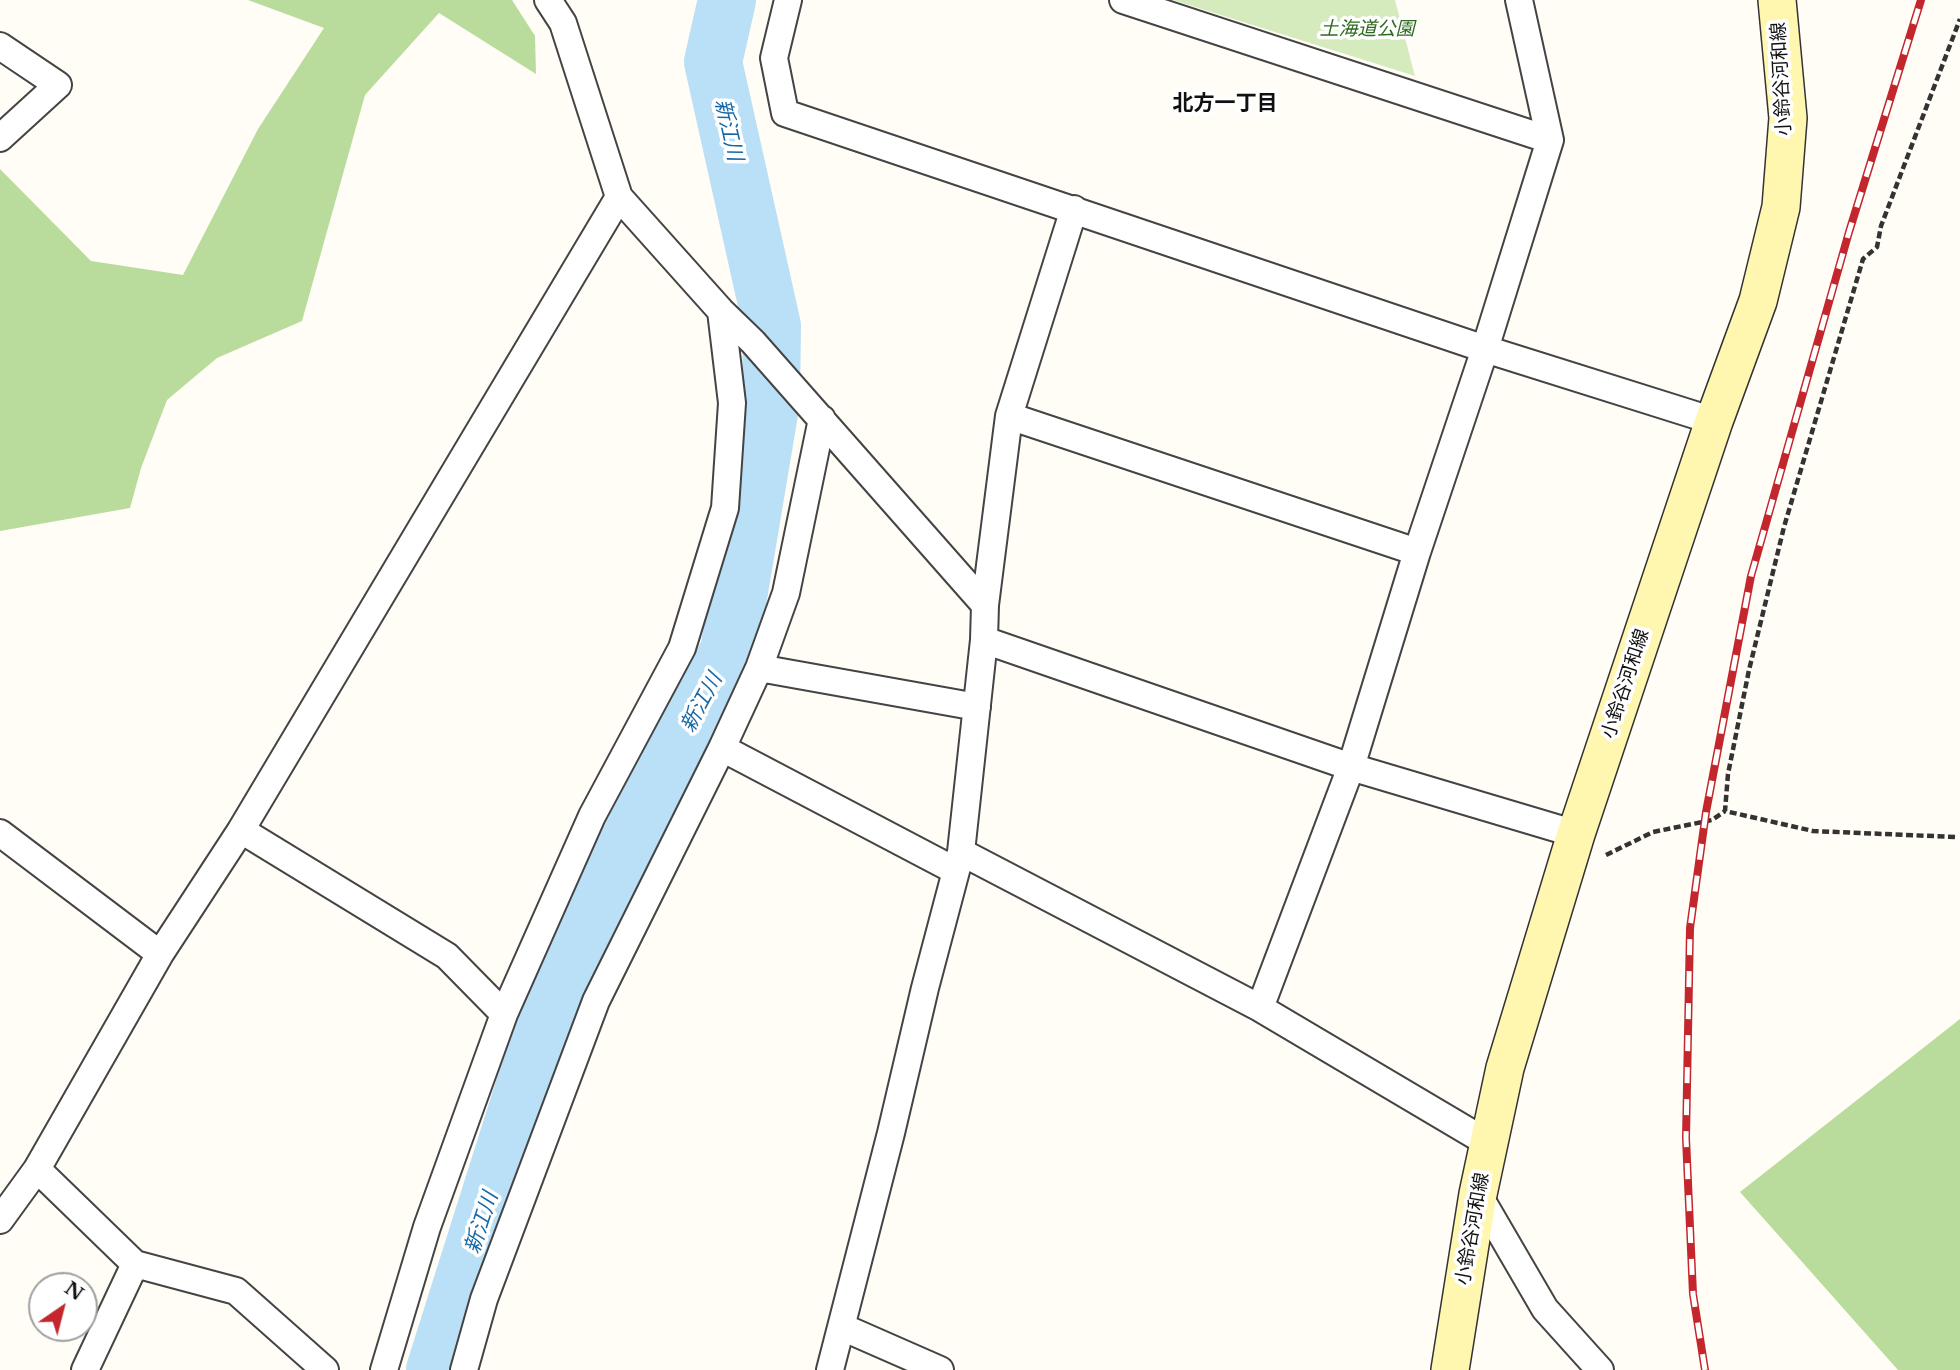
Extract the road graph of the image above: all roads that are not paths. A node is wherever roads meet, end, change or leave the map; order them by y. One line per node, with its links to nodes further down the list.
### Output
1 (548, 0): 9 (street)
2 (788, 0): 10 (street)
3 (1123, 0): 8 (street)
4 (1519, 0): 8 (street)
5 (1777, 0): 15 (main road, 小鈴谷河和線)
6 (0, 46): 7 (street)
7 (0, 138)
8 (1550, 140): 12 (street)
9 (619, 197): 11 (street); 23 (street)
10 (1074, 209): 12 (street); 13 (street)
11 (721, 312): 14 (street); 29 (street)
12 (1485, 349): 15 (street); 16 (street)
13 (1009, 416): 16 (street); 17 (street)
14 (822, 419): 17 (street); 19 (street)
15 (1714, 421): 25 (main road, 小鈴谷河和線)
16 (1417, 552): 22 (street)
17 (985, 605): 18 (street)
18 (984, 640): 20 (street); 22 (street)
19 (759, 667): 20 (street); 21 (street)
20 (977, 706): 26 (street)
21 (722, 748): 26 (street); 39 (street)
22 (1351, 768): 25 (street); 28 (street)
23 (242, 830): 27 (street); 29 (street)
24 (0, 832): 27 (street)
25 (1573, 846): 30 (main road, 小鈴谷河和線)
26 (959, 861): 28 (street); 35 (street)
27 (160, 954): 31 (street)
28 (1260, 1008): 30 (street)
29 (505, 1014): 38 (street)
30 (1488, 1143): 32 (main road, 小鈴谷河和線)
31 (37, 1169): 33 (street); 34 (street)
32 (1478, 1194): 42 (main road, 小鈴谷河和線); 43 (street)
33 (0, 1220)
34 (135, 1264): 36 (street); 37 (street)
35 (842, 1327): 40 (street); 41 (street)
36 (85, 1370)
37 (325, 1370)
38 (384, 1370)
39 (464, 1370)
40 (830, 1370)
41 (940, 1370)
42 (1450, 1370)
43 (1600, 1370)

